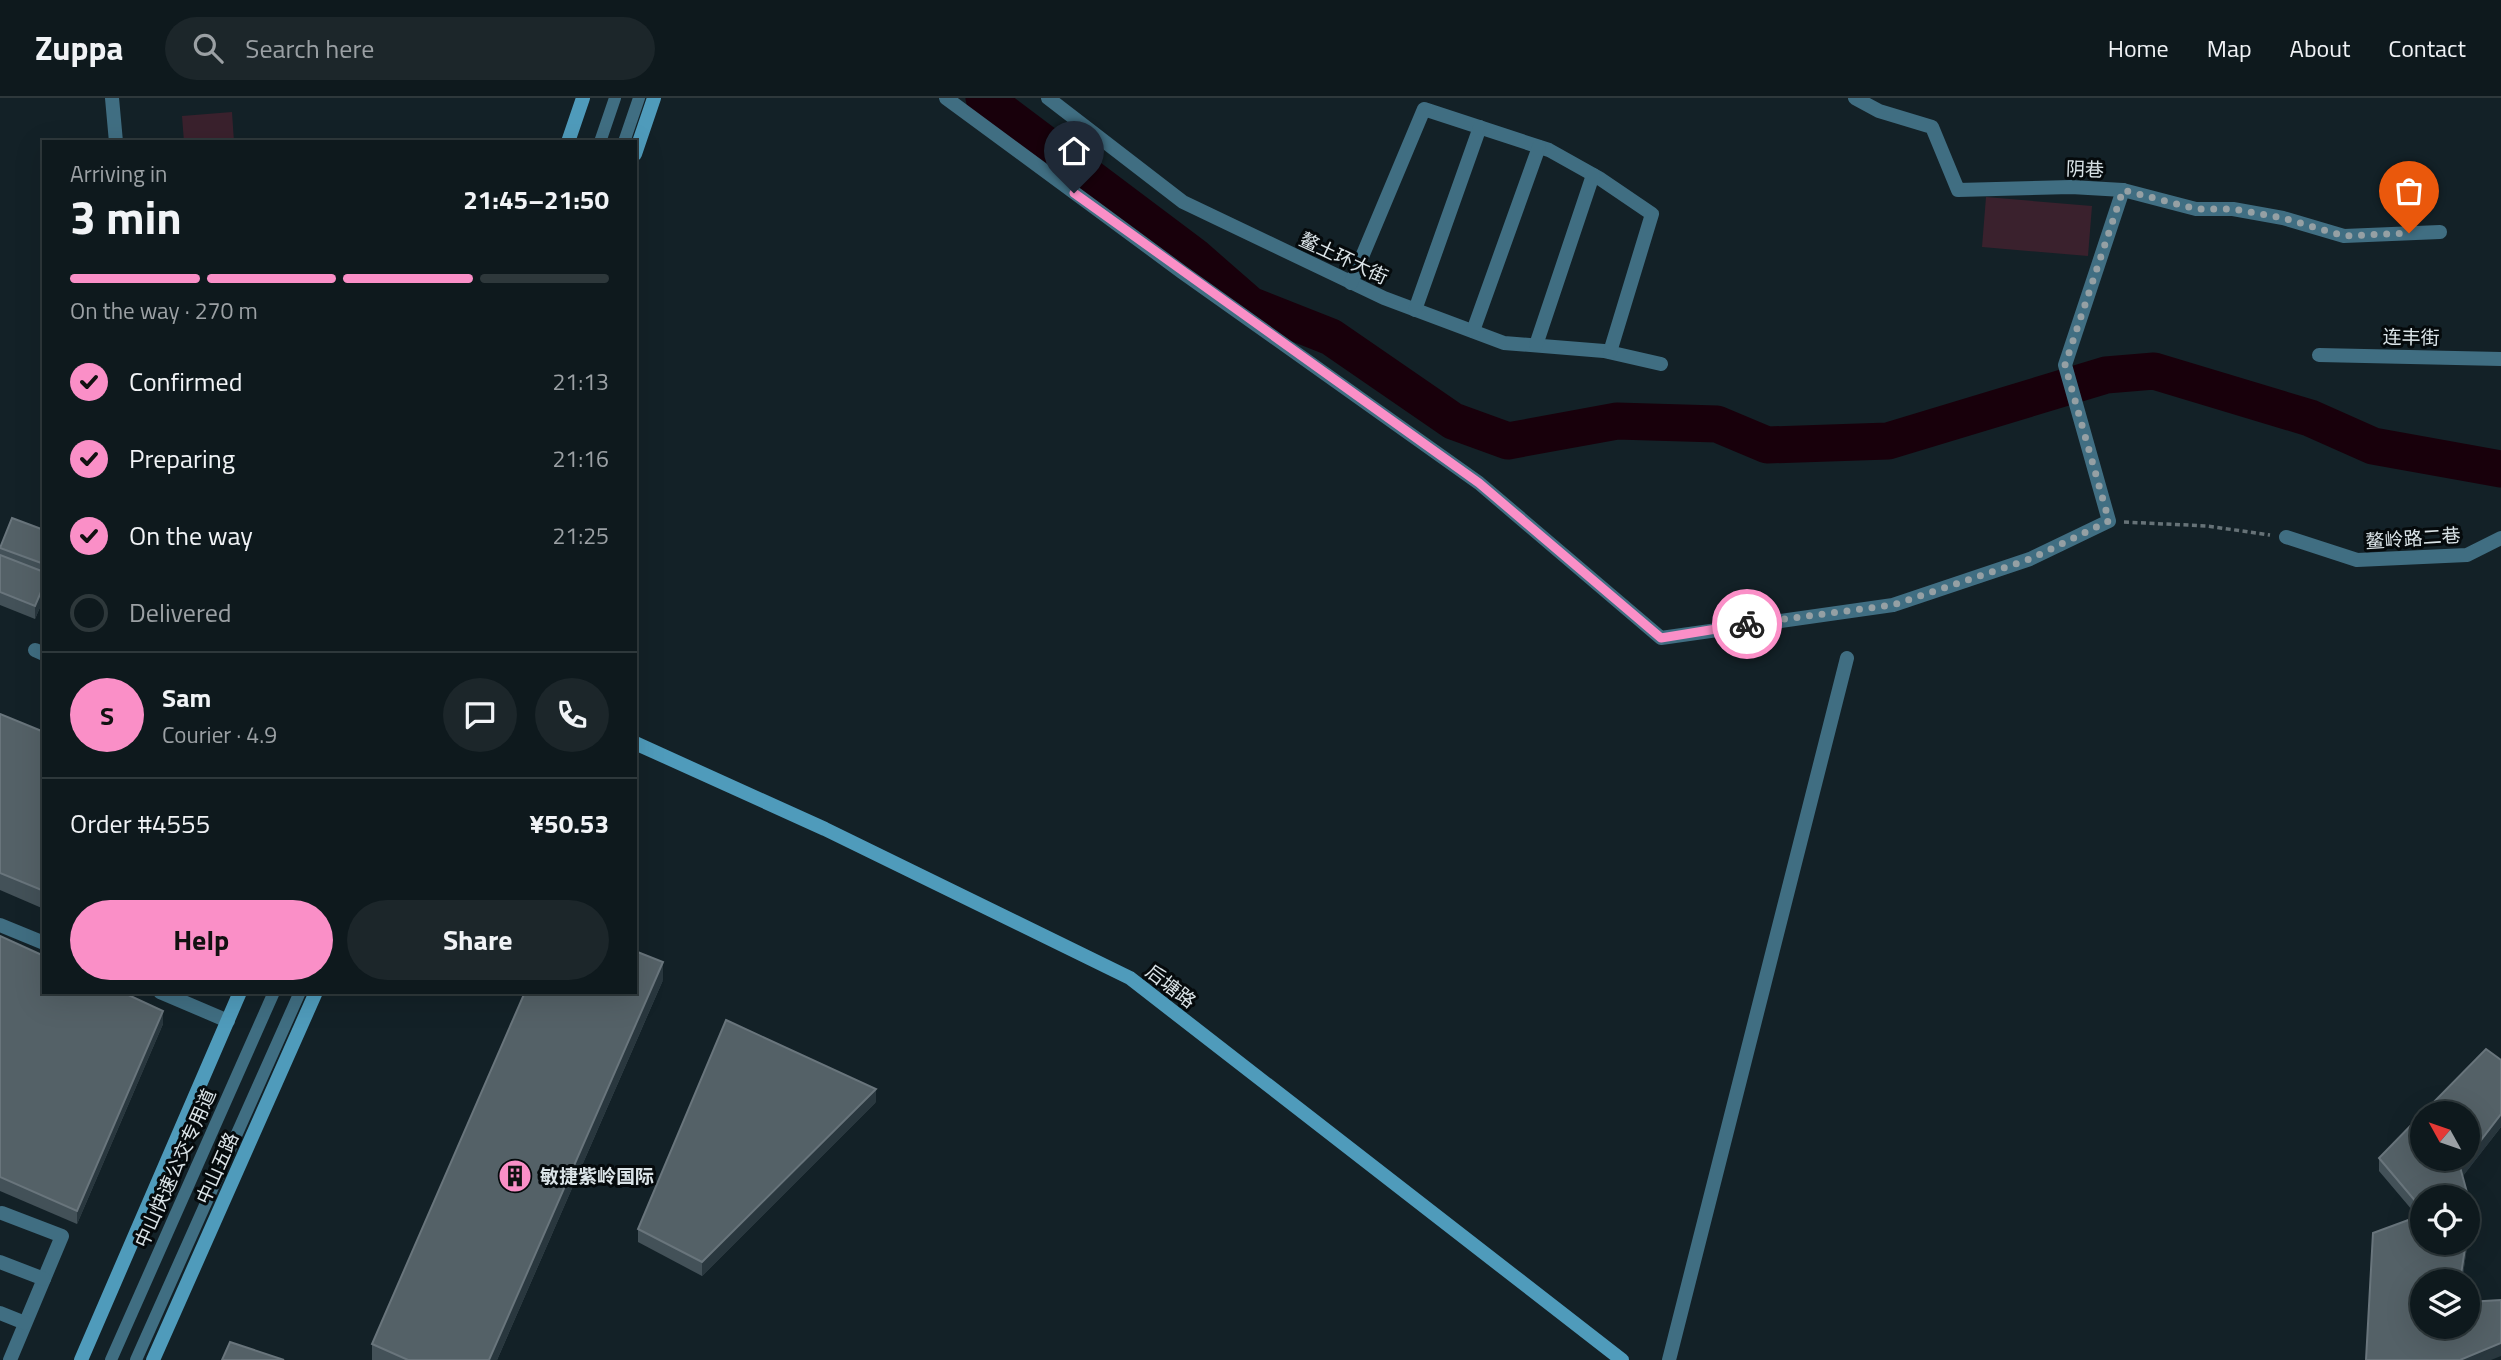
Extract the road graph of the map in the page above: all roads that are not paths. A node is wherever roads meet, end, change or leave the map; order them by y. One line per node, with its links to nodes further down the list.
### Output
1 (112, 98): 10 (street)
2 (583, 98): 11 (street)
3 (615, 98): 12 (lane)
4 (639, 98): 13 (lane)
5 (654, 98): 15 (street)
6 (946, 98): 17 (street)
7 (1048, 98): 19 (street, 鳌土环大街)
8 (1855, 98): 17 (street, 阴巷)
9 (1480, 127): 14 (street); 19 (street); 20 (street)
10 (116, 140)
11 (569, 140)
12 (601, 140)
13 (625, 140)
14 (1539, 147): 16 (street); 21 (street)
15 (637, 148)
16 (1593, 175): 22 (street); 23 (street)
17 (2123, 190): 18 (street, 阴巷)
18 (2440, 232)
19 (1351, 283): 20 (street, 鳌土环大街)
20 (1415, 310): 21 (street, 鳌土环大街)
21 (1473, 331): 22 (street, 鳌土环大街)
22 (1536, 345): 23 (street, 鳌土环大街)
23 (1610, 352): 26 (street, 鳌土环大街)
24 (2319, 355): 25 (street, 连丰街)
25 (2501, 359)
26 (1661, 364)
27 (2286, 537): 28 (street, 鳌岭路二巷)
28 (2501, 538)
29 (1847, 658): 50 (street)
30 (637, 744): 49 (street, 后塘路)
31 (0, 925): 32 (street)
32 (42, 942)
33 (165, 994): 38 (street)
34 (239, 994): 38 (street)
35 (273, 994): 46 (lane, 中山快速公交专用道)
36 (299, 994): 47 (lane)
37 (315, 994): 48 (street, 中山五路)
38 (228, 1021): 45 (street)
39 (1, 1214): 41 (street)
40 (0, 1262): 41 (street)
41 (44, 1279): 43 (street)
42 (0, 1313): 43 (street)
43 (25, 1323): 44 (street)
44 (10, 1360)
45 (81, 1360)
46 (111, 1360)
47 (136, 1360)
48 (153, 1360)
49 (1622, 1360)
50 (1669, 1360)

